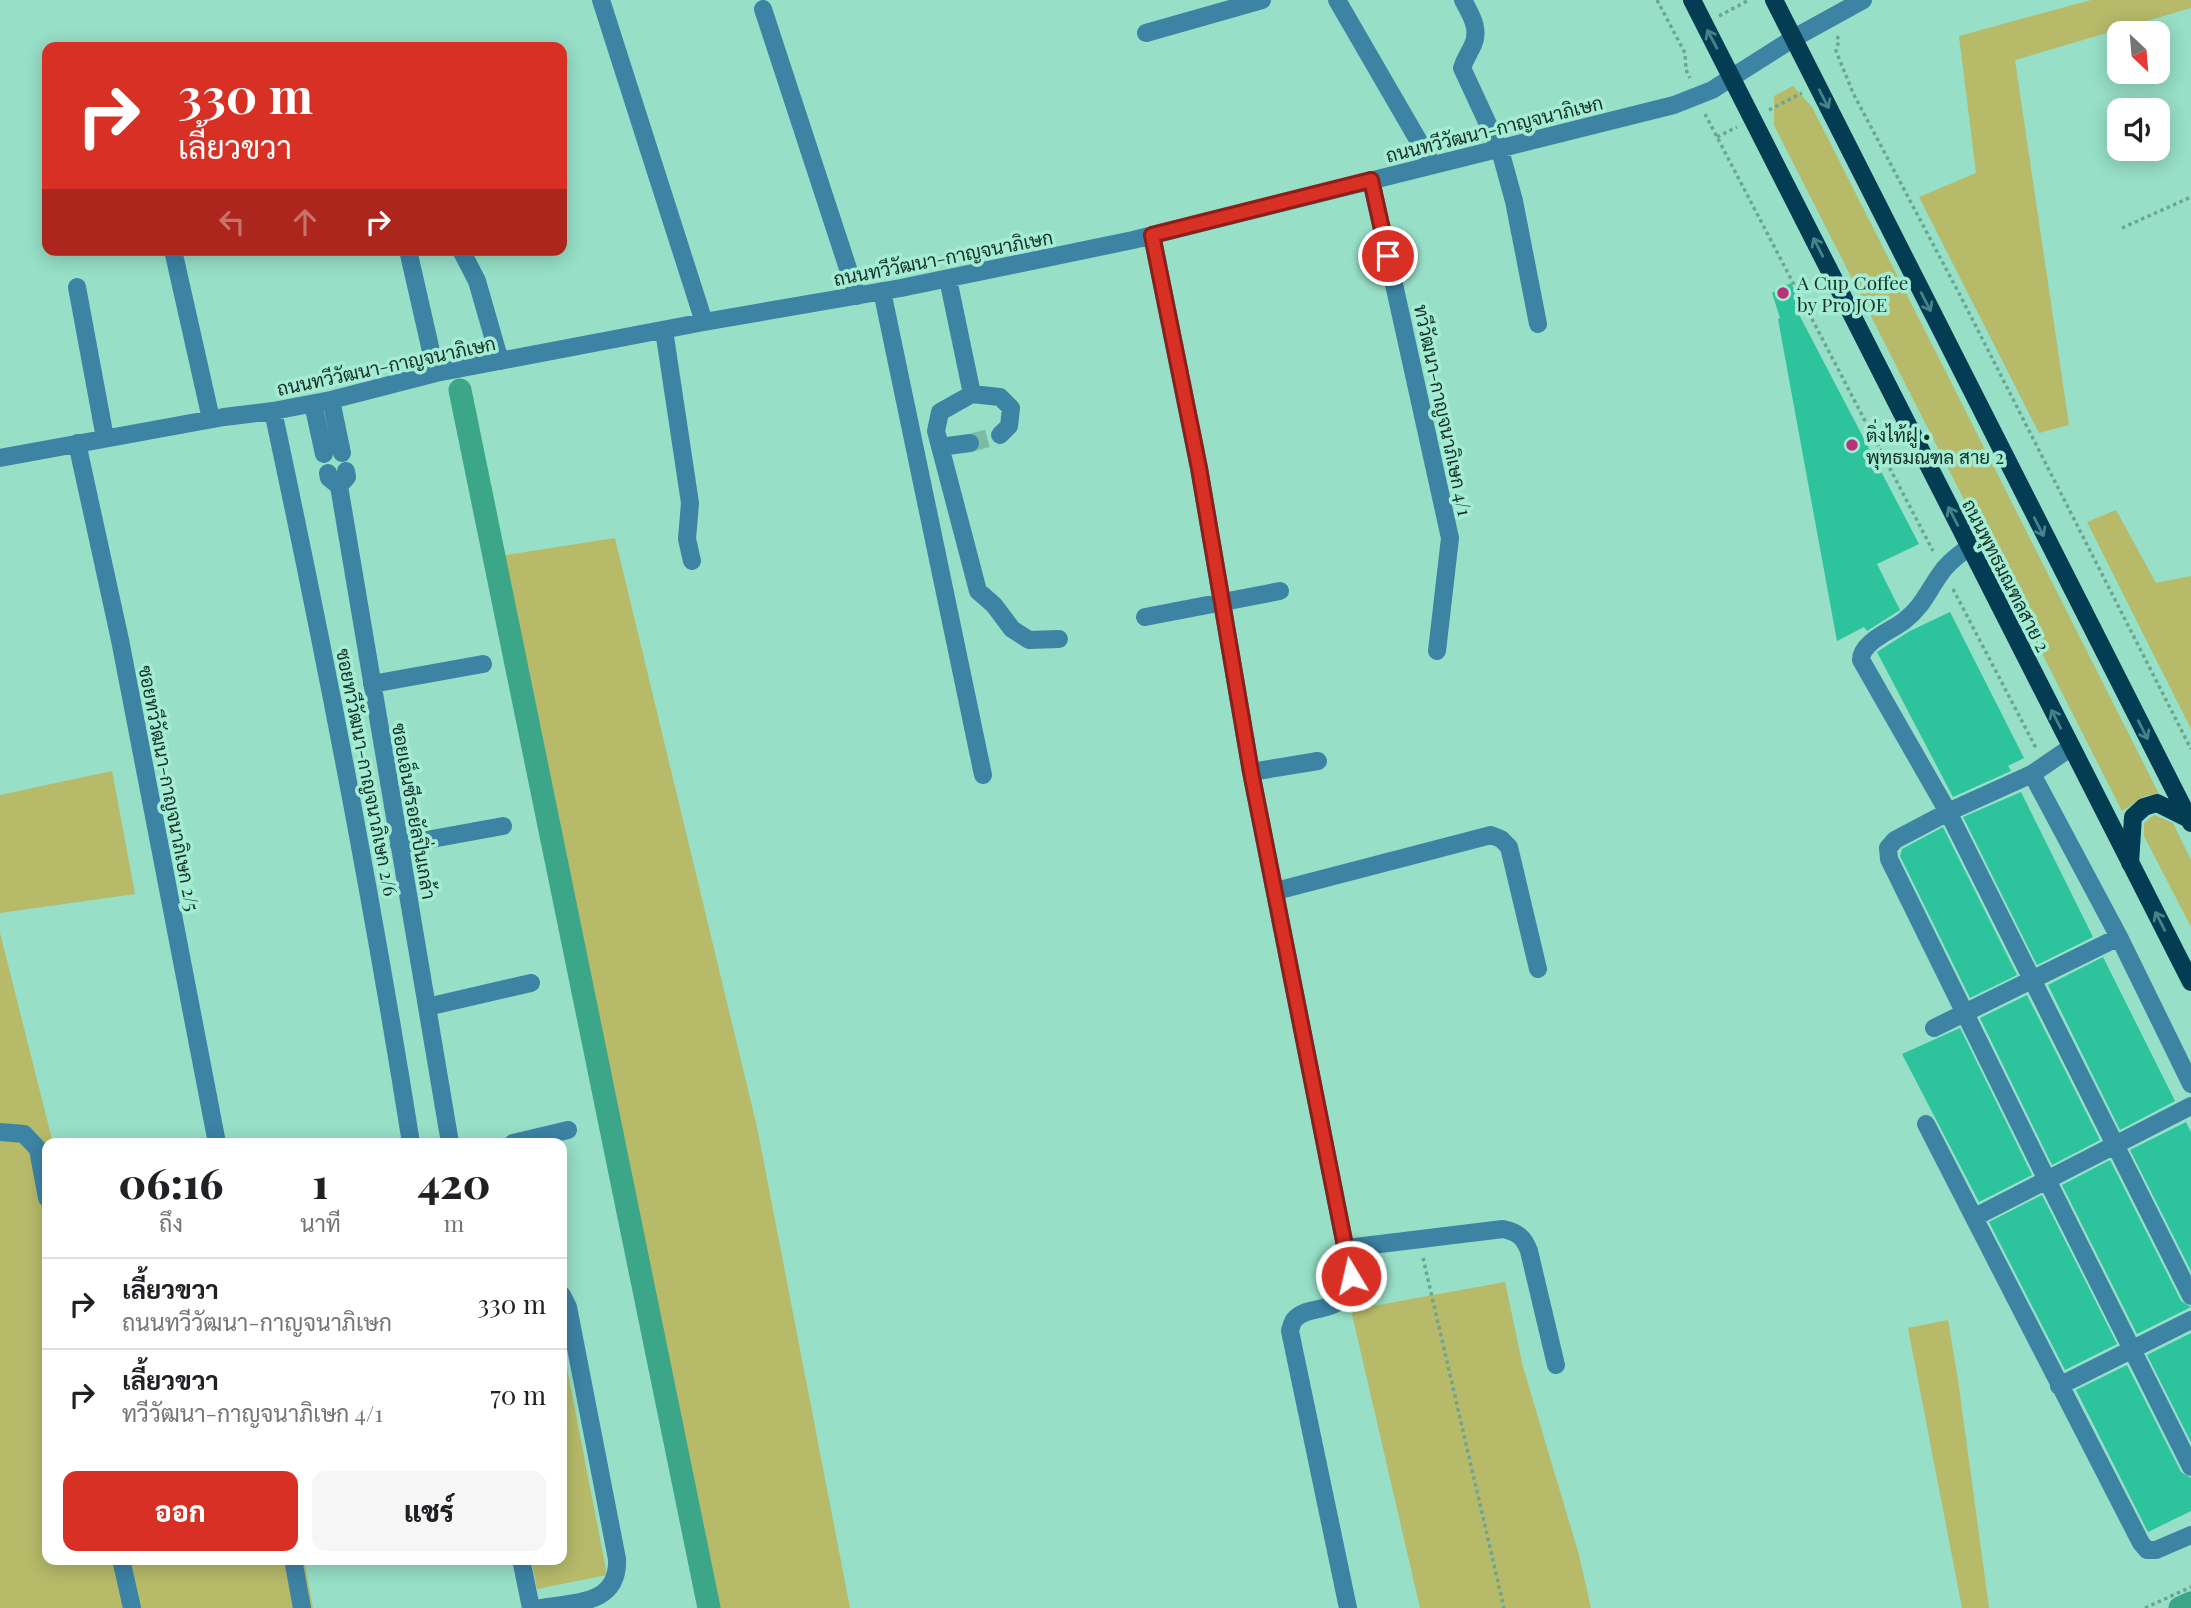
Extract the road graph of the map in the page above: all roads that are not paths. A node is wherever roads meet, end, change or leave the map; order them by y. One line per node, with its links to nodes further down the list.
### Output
1 (601, 0): 23 (street)
2 (1262, 0): 9 (street)
3 (1337, 0): 13 (street)
4 (1463, 0): 12 (street)
5 (1692, 0): 11 (main road, ถนนพุทธมณฑลสาย 2, one-way to 5)
6 (1774, 0): 10 (main road)
7 (1864, 0): 10 (street, ถนนทวีวัฒนา-กาญจนาภิเษก)
8 (763, 9): 22 (street)
9 (1146, 33)
10 (1794, 38): 11 (street, ถนนทวีวัฒนา-กาญจนาภิเษก); 55 (main road, one-way to 55)
11 (1732, 78): 12 (street, ถนนทวีวัฒนา-กาญจนาภิเษก); 40 (main road, ถนนพุทธมณฑลสาย 2, one-way to 11)
12 (1500, 150): 13 (street, ถนนทวีวัฒนา-กาญจนาภิเษก); 24 (street)
13 (1432, 164): 14 (street, ถนนทวีวัฒนา-กาญจนาภิเษก)
14 (1371, 180): 15 (street, ถนนทวีวัฒนา-กาญจนาภิเษก); 46 (street, ทวีวัฒนา-กาญจนาภิเษก 4/1)
15 (1152, 235): 19 (street, ถนนทวีวัฒนา-กาญจนาภิเษก); 43 (street)
16 (174, 256): 32 (street)
17 (409, 256): 27 (street)
18 (464, 256): 26 (street)
19 (948, 279): 21 (street, ถนนทวีวัฒนา-กาญจนาภิเษก); 28 (street)
20 (77, 287): 34 (street)
21 (882, 292): 22 (street, ถนนทวีวัฒนา-กาญจนาภิเษก); 53 (street)
22 (857, 296): 23 (street, ถนนทวีวัฒนา-กาญจนาภิเษก)
23 (704, 322): 25 (street, ถนนทวีวัฒนา-กาญจนาภิเษก)
24 (1538, 324)
25 (664, 330): 26 (street, ถนนทวีวัฒนา-กาญจนาภิเษก); 41 (street)
26 (500, 361): 27 (street, ถนนทวีวัฒนา-กาญจนาภิเษก)
27 (436, 373): 29 (street, ถนนทวีวัฒนา-กาญจนาภิเษก)
28 (972, 394): 33 (street); 37 (street)
29 (331, 400): 30 (street, ถนนทวีวัฒนา-กาญจนาภิเษก); 39 (street, ซอยเอ็นซีรอยัลปิ่นเกล้า)
30 (313, 404): 31 (street, ถนนทวีวัฒนา-กาญจนาภิเษก); 39 (street, ซอยเอ็นซีรอยัลปิ่นเกล้า)
31 (273, 411): 32 (street, ถนนทวีวัฒนา-กาญจนาภิเษก); 74 (street, ซอยทวีวัฒนา-กาญจนาภิเษก 2/6)
32 (211, 419): 34 (street, ถนนทวีวัฒนา-กาญจนาภิเษก)
33 (1000, 435)
34 (105, 438): 35 (street, ถนนทวีวัฒนา-กาญจนาภิเษก)
35 (77, 443): 38 (street, ถนนทวีวัฒนา-กาญจนาภิเษก); 73 (street, ซอยทวีวัฒนา-กาญจนาภิเษก 2/5)
36 (970, 443): 37 (street)
37 (940, 447): 45 (street)
38 (0, 458)
39 (336, 468): 48 (street, ซอยเอ็นซีรอยัลปิ่นเกล้า)
40 (1969, 547): 49 (main road, ถนนพุทธมณฑลสาย 2, one-way to 40); 54 (street)
41 (692, 561)
42 (1280, 591): 43 (street)
43 (1223, 604): 44 (street); 51 (street)
44 (1145, 617)
45 (1059, 639)
46 (1437, 651)
47 (484, 664): 48 (street)
48 (372, 684): 57 (street, ซอยเอ็นซีรอยัลปิ่นเกล้า)
49 (2070, 748): 52 (street); 58 (main road, ถนนพุทธมณฑลสาย 2)
50 (1318, 761): 51 (street)
51 (1251, 772): 59 (street)
52 (2032, 774): 54 (street); 60 (street)
53 (983, 775)
54 (1948, 812): 62 (street); 66 (street)
55 (2190, 821): 58 (main road)
56 (503, 826): 57 (street)
57 (399, 845): 65 (street, ซอยเอ็นซีรอยัลปิ่นเกล้า)
58 (2130, 863): 63 (main road, ถนนพุทธมณฑลสาย 2, one-way to 58)
59 (1276, 891): 61 (street); 81 (street)
60 (2119, 937): 62 (street); 68 (street)
61 (1538, 969)
62 (2033, 979): 66 (street); 77 (street)
63 (2191, 982)
64 (531, 984): 65 (street)
65 (427, 1007): 75 (street, ซอยเอ็นซีรอยัลปิ่นเกล้า)
66 (1965, 1013): 67 (street); 79 (street)
67 (1934, 1028)
68 (2191, 1084)
69 (2191, 1106): 77 (street)
70 (1926, 1124): 80 (street)
71 (568, 1130): 76 (street)
72 (0, 1132): 78 (street)
73 (215, 1138)
74 (410, 1138)
75 (449, 1138)
76 (534, 1138)
77 (2113, 1146): 79 (street); 82 (street)
78 (42, 1171)
79 (2047, 1180): 80 (street); 85 (street)
80 (1975, 1217): 87 (street)
81 (1347, 1248): 86 (street); 97 (street)
82 (2191, 1296)
83 (567, 1305): 96 (street)
84 (2191, 1320): 85 (street)
85 (2132, 1351): 87 (street); 88 (street)
86 (1556, 1365)
87 (2059, 1387): 89 (street)
88 (2191, 1467)
89 (2191, 1535)
90 (122, 1565): 93 (street)
91 (294, 1565): 94 (street)
92 (521, 1565): 95 (street)
93 (132, 1608)
94 (302, 1608)
95 (531, 1608)
96 (541, 1608)
97 (1348, 1608)

